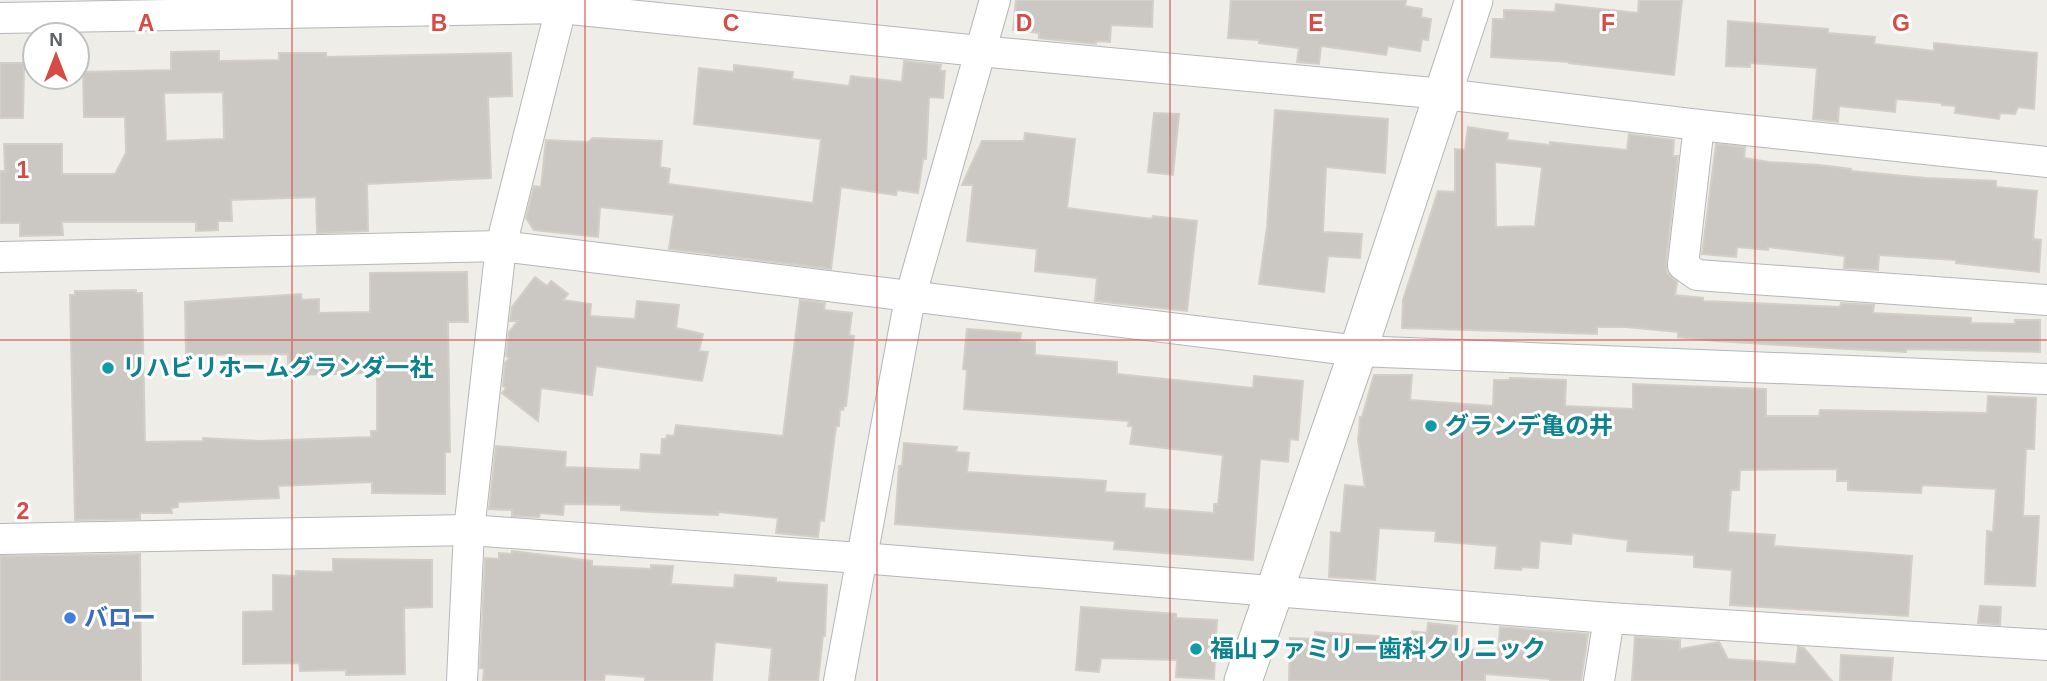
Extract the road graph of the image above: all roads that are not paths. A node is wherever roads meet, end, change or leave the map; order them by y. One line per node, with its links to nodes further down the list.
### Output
1 (995, 0): 5 (street)
2 (1474, 0): 6 (street)
3 (562, 4): 4 (street); 5 (street); 9 (street)
4 (0, 18)
5 (979, 51): 6 (street); 11 (street)
6 (1444, 94): 7 (street); 13 (street)
7 (1699, 125): 8 (street); 12 (street)
8 (2047, 162)
9 (501, 246): 10 (street); 11 (street); 15 (street)
10 (0, 257)
11 (910, 298): 13 (street); 17 (street)
12 (2047, 300)
13 (1358, 351): 14 (street); 18 (street)
14 (2047, 379)
15 (469, 530): 16 (street); 17 (street); 21 (street)
16 (0, 538)
17 (861, 558): 18 (street); 22 (street)
18 (1275, 591): 19 (street); 23 (street)
19 (1609, 618): 20 (street); 24 (street)
20 (2047, 645)
21 (462, 681)
22 (839, 681)
23 (1242, 681)
24 (1599, 681)

